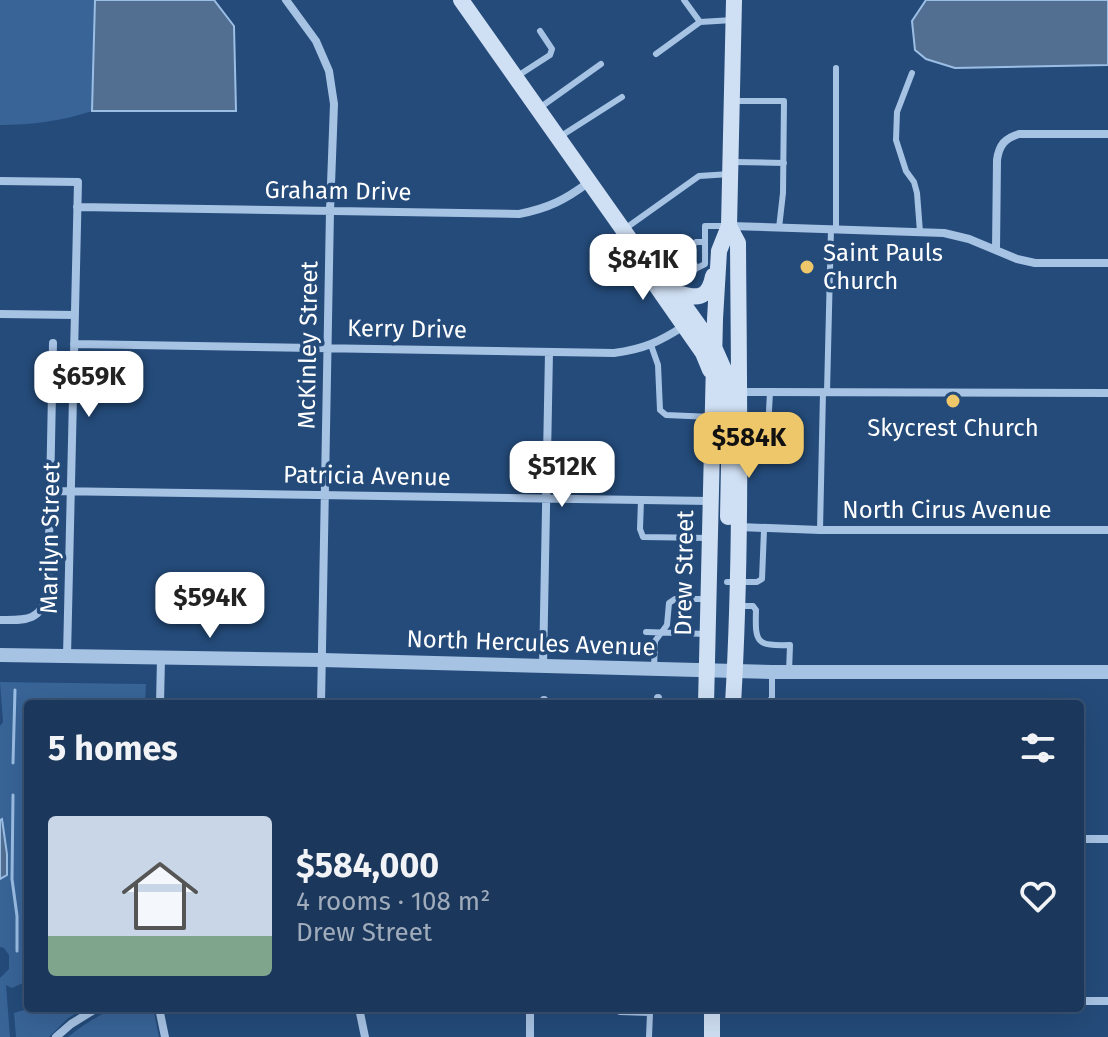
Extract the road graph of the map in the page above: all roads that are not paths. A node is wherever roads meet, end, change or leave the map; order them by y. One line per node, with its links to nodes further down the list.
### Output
1 (286, 0): 23 (street, McKinley Street)
2 (461, 0): 12 (main road)
3 (684, 0): 6 (lane)
4 (734, 0): 5 (main road, Drew Street)
5 (733, 20): 6 (lane); 14 (main road, Drew Street)
6 (700, 22): 8 (lane)
7 (540, 31): 12 (lane)
8 (656, 54)
9 (601, 64): 15 (lane)
10 (836, 68): 26 (lane)
11 (912, 73): 28 (lane)
12 (516, 77): 15 (main road)
13 (622, 97): 17 (lane)
14 (731, 101): 18 (lane); 19 (main road, Drew Street)
15 (538, 109): 17 (main road)
16 (1108, 134): 30 (street)
17 (558, 138): 21 (main road)
18 (784, 163): 19 (lane); 25 (lane)
19 (730, 168): 24 (main road, Drew Street); 27 (lane)
20 (0, 181): 22 (street, Marilyn Street)
21 (589, 182): 23 (street, Graham Drive); 27 (main road)
22 (77, 207): 23 (street, Graham Drive); 38 (street, Marilyn Street)
23 (330, 211): 44 (street, McKinley Street)
24 (729, 226): 25 (street); 29 (main road, Drew Street); 47 (main road, Drew Street)
25 (779, 228): 26 (street)
26 (834, 229): 28 (street); 49 (lane)
27 (623, 230): 33 (main road)
28 (920, 232): 30 (street)
29 (712, 247): 31 (lane); 35 (lane); 36 (main road); 43 (main road, Drew Street)
30 (996, 250): 34 (street)
31 (686, 253): 32 (lane); 35 (lane)
32 (669, 254): 33 (lane); 35 (lane)
33 (646, 260): 36 (main road); 39 (main road)
34 (1108, 263)
35 (697, 268)
36 (676, 293): 43 (main road)
37 (0, 314): 38 (street)
38 (75, 315): 41 (street, Marilyn Street)
39 (684, 326): 42 (street, Kerry Drive); 46 (main road)
40 (53, 343): 54 (street)
41 (74, 344): 44 (street, Kerry Drive); 55 (street, Marilyn Street)
42 (651, 345): 45 (street, Kerry Drive); 51 (lane)
43 (714, 347): 46 (main road, Drew Street); 60 (main road, Drew Street)
44 (328, 348): 45 (street, Kerry Drive); 56 (street, McKinley Street)
45 (549, 352): 57 (street)
46 (713, 378): 51 (main road, Drew Street)
47 (739, 392): 48 (street); 60 (main road, Drew Street)
48 (770, 392): 49 (street); 53 (lane)
49 (825, 392): 50 (street); 62 (lane)
50 (1108, 393)
51 (712, 417): 52 (main road, Drew Street)
52 (712, 437): 59 (main road, Drew Street); 60 (main road)
53 (767, 449)
54 (51, 491): 55 (street, Patricia Avenue); 68 (street)
55 (71, 491): 56 (street, Patricia Avenue); 73 (street, Marilyn Street)
56 (326, 495): 57 (street, Patricia Avenue); 75 (street, McKinley Street)
57 (546, 499): 58 (street, Patricia Avenue); 76 (street)
58 (641, 500): 59 (street, Patricia Avenue); 64 (lane)
59 (710, 501): 64 (main road, Drew Street)
60 (734, 524): 61 (street, North Cirus Avenue); 65 (main road, Drew Street)
61 (764, 530): 62 (street, North Cirus Avenue); 65 (lane)
62 (820, 530): 63 (street, North Cirus Avenue)
63 (1108, 530)
64 (709, 538): 66 (main road, Drew Street)
65 (732, 582): 67 (main road, Drew Street)
66 (708, 599): 70 (lane); 71 (main road, Drew Street)
67 (735, 606): 79 (main road, Drew Street); 81 (lane)
68 (0, 620)
69 (646, 632): 70 (lane)
70 (663, 633): 71 (lane); 77 (lane)
71 (707, 634): 78 (main road, Drew Street)
72 (0, 655): 73 (street, North Hercules Avenue)
73 (67, 656): 74 (street, North Hercules Avenue)
74 (161, 658): 75 (street, North Hercules Avenue); 83 (street)
75 (322, 660): 76 (street, North Hercules Avenue); 84 (street, McKinley Street)
76 (543, 666): 77 (street, North Hercules Avenue)
77 (654, 669): 78 (street, North Hercules Avenue)
78 (706, 670): 79 (street, North Hercules Avenue); 85 (main road, Drew Street)
79 (735, 671): 80 (street, North Hercules Avenue); 86 (main road, Drew Street)
80 (772, 672): 81 (street, North Hercules Avenue); 87 (lane)
81 (789, 672): 82 (street, North Hercules Avenue)
82 (1108, 672)
83 (160, 700)
84 (321, 700)
85 (706, 700)
86 (733, 700)
87 (770, 700)
88 (1084, 839): 89 (street)
89 (1108, 839)
90 (1084, 1001): 91 (street)
91 (1108, 1001)
92 (90, 1012): 98 (street)
93 (160, 1012): 99 (street)
94 (360, 1012): 100 (street)
95 (530, 1012): 101 (street)
96 (620, 1012): 102 (lane)
97 (712, 1012): 103 (main road)
98 (56, 1037)
99 (165, 1037)
100 (365, 1037)
101 (530, 1037)
102 (649, 1037)
103 (712, 1037)

